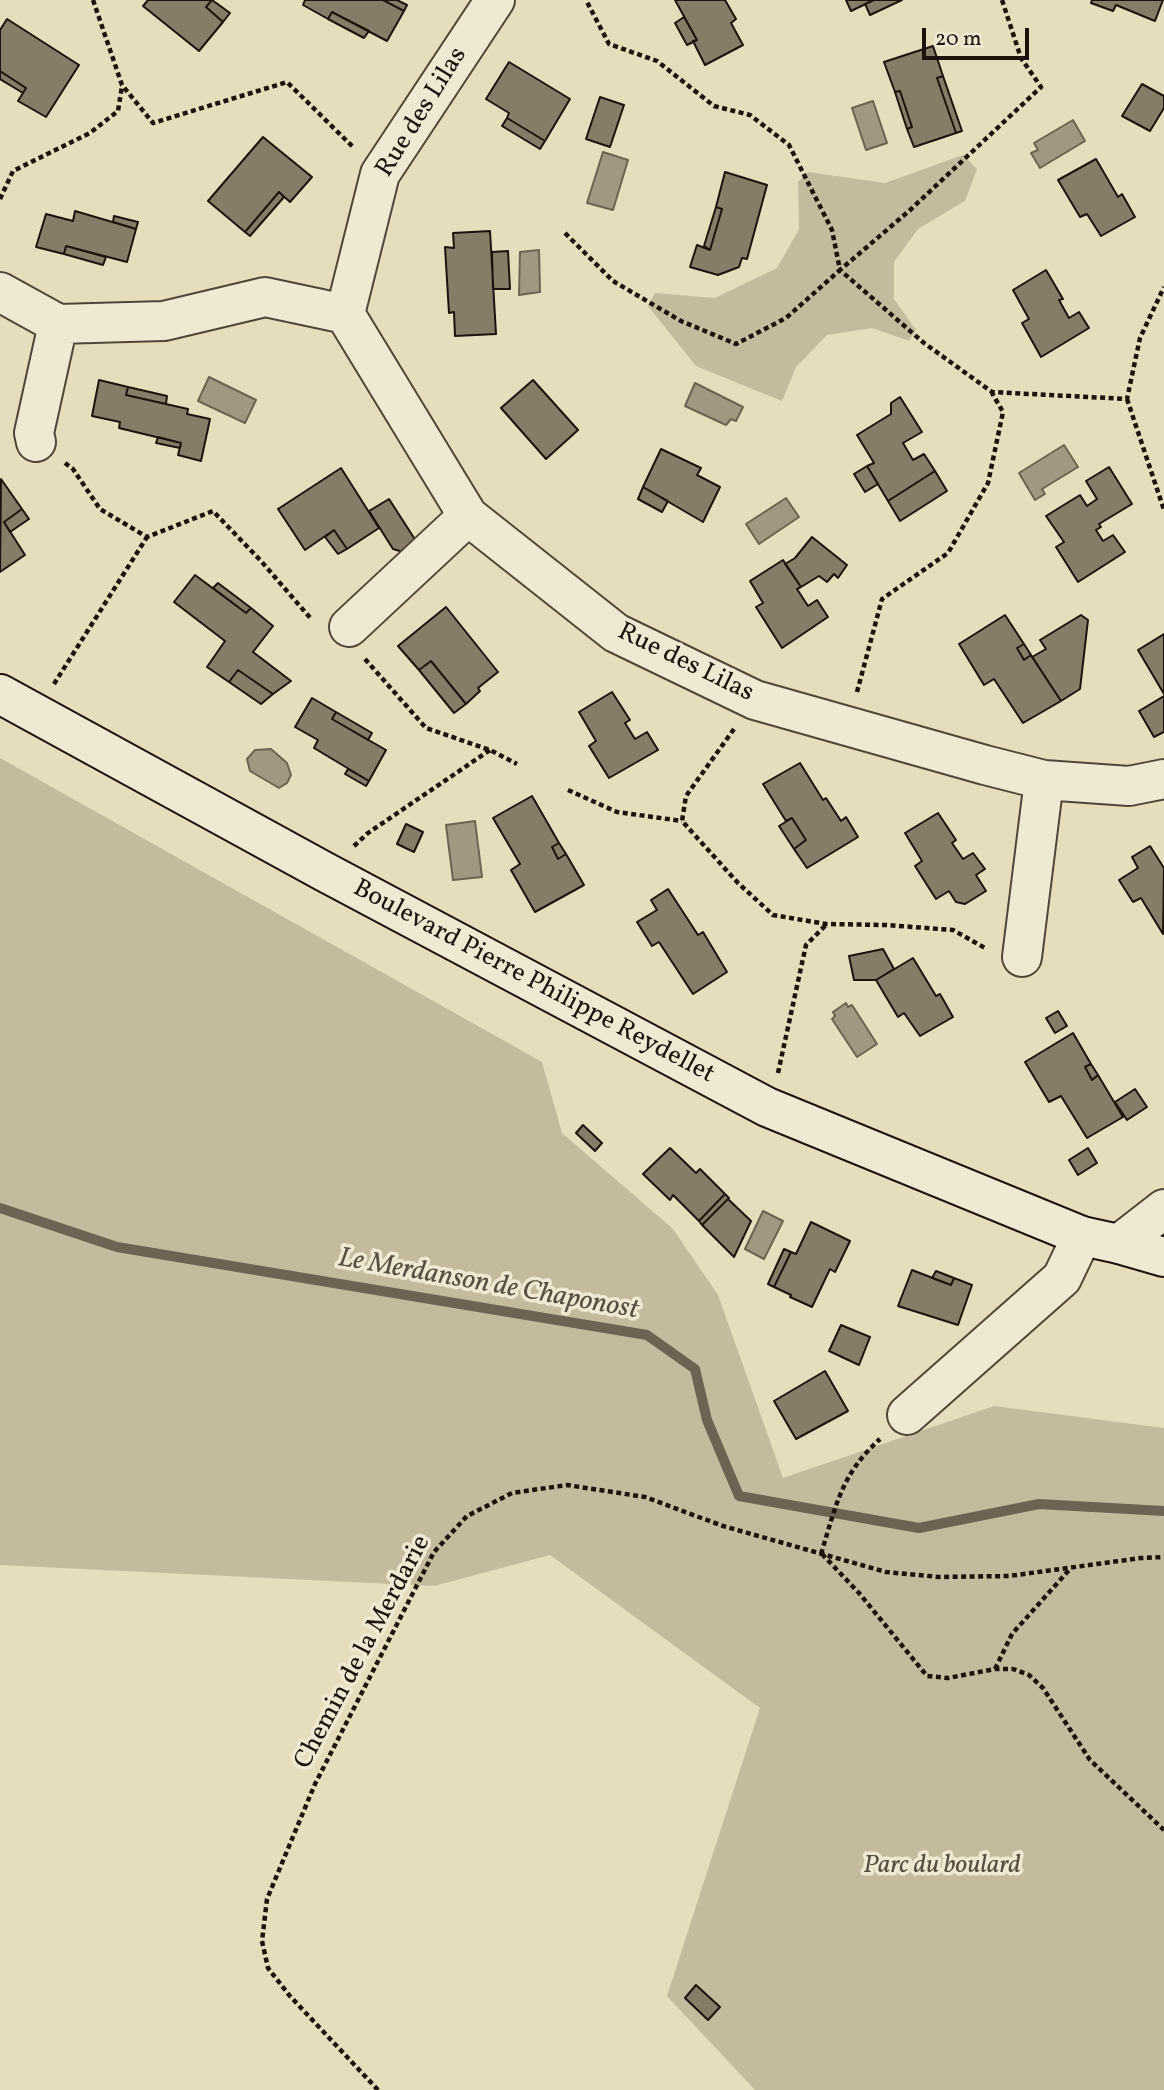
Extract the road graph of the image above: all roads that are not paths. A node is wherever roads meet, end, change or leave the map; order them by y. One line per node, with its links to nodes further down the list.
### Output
1 (495, 0): 3 (street, Rue des Lilas)
2 (0, 292): 4 (street)
3 (345, 314): 4 (street); 6 (street, Rue des Lilas)
4 (58, 324): 5 (street)
5 (36, 442)
6 (468, 516): 7 (street); 10 (street, Rue des Lilas)
7 (349, 627)
8 (0, 694): 13 (street, Boulevard Pierre Philippe Reydellet)
9 (1164, 779): 10 (street, Rue des Lilas)
10 (1044, 780): 11 (street)
11 (1022, 957)
12 (1164, 1209): 14 (street)
13 (1082, 1236): 14 (street, Boulevard Pierre Philippe Reydellet); 16 (street)
14 (1119, 1244): 15 (street, Boulevard Pierre Philippe Reydellet)
15 (1164, 1257)
16 (907, 1415)

